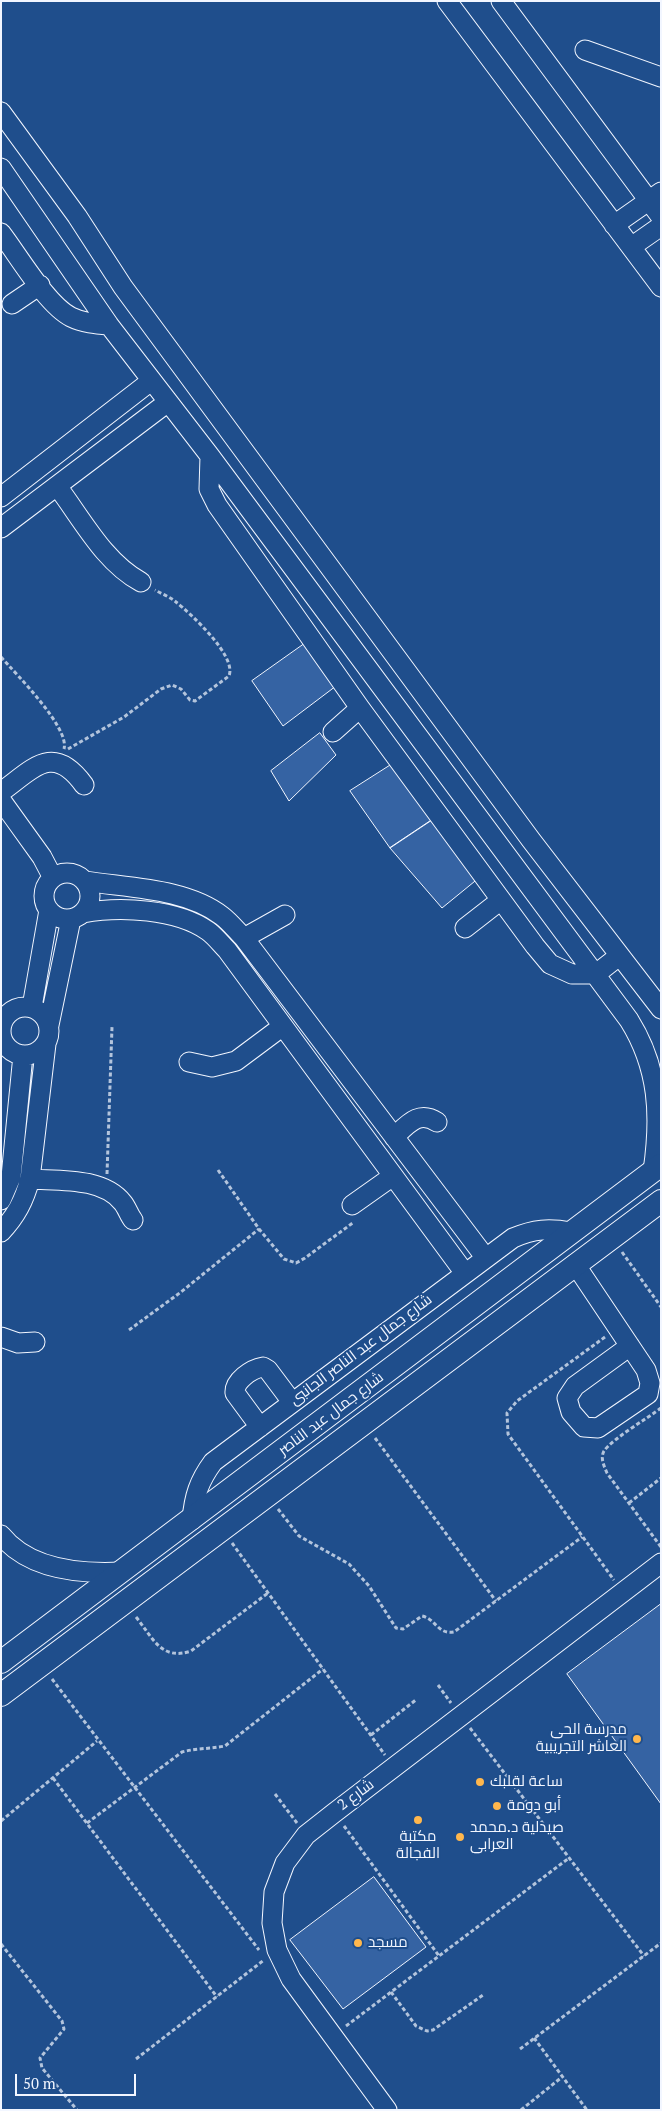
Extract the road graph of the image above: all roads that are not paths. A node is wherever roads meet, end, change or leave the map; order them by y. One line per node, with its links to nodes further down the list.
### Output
1 (448, 1): 9 (street)
2 (501, 1): 7 (street)
3 (585, 50): 4 (street)
4 (661, 77)
5 (1, 112): 30 (street)
6 (1, 168): 16 (street)
7 (655, 196): 8 (street); 9 (street)
8 (661, 217)
9 (614, 225): 12 (street)
10 (661, 226): 12 (street)
11 (1, 233): 13 (street)
12 (631, 247): 14 (street)
13 (40, 285): 15 (street); 16 (street)
14 (661, 287)
15 (12, 304)
16 (109, 325): 17 (street)
17 (151, 381): 18 (street); 20 (street)
18 (168, 402): 19 (street); 21 (street)
19 (210, 456): 25 (street); 31 (street)
20 (50, 459): 21 (street); 22 (street)
21 (62, 482): 23 (street); 24 (street)
22 (1, 497)
23 (1, 528)
24 (141, 582)
25 (360, 708): 26 (street); 34 (street)
26 (333, 732)
27 (84, 784): 28 (street)
28 (1, 792)
29 (1, 800): 32 (street)
30 (531, 840): 31 (street); 40 (street)
31 (508, 857): 41 (street)
32 (53, 878): 33 (street); 35 (street)
33 (85, 881): 37 (street); 39 (street)
34 (502, 900): 38 (street); 41 (street)
35 (48, 910): 37 (street); 43 (street)
36 (284, 915): 39 (street)
37 (77, 916): 45 (street); 46 (street)
38 (464, 928)
39 (244, 938): 51 (street)
40 (620, 956): 41 (street); 44 (street)
41 (596, 974): 49 (street)
42 (6, 1005): 43 (street); 48 (street)
43 (32, 1007): 45 (street)
44 (661, 1010)
45 (49, 1025): 47 (street)
46 (283, 1026): 50 (street); 52 (street)
47 (46, 1044): 48 (street); 57 (street)
48 (23, 1055): 58 (street)
49 (655, 1058): 55 (street)
50 (188, 1062)
51 (354, 1084): 52 (street); 54 (street)
52 (335, 1098): 56 (street)
53 (437, 1122): 54 (street)
54 (394, 1137): 64 (street)
55 (657, 1168): 63 (main road, شارع جمال عبد الناصر)
56 (393, 1176): 60 (street); 66 (street)
57 (30, 1179): 61 (street); 62 (street)
58 (1, 1200)
59 (661, 1201): 65 (main road, شارع جمال عبد الناصر)
60 (352, 1205)
61 (133, 1220)
62 (1, 1232)
63 (571, 1232): 64 (street, شارع جمال عبد الناصر الجانبى); 72 (main road, شارع جمال عبد الناصر)
64 (485, 1258): 66 (street, شارع جمال عبد الناصر الجانبى)
65 (576, 1264): 69 (street); 77 (main road, شارع جمال عبد الناصر)
66 (464, 1272): 70 (street, شارع جمال عبد الناصر الجانبى)
67 (1, 1337): 68 (street)
68 (35, 1342)
69 (630, 1346): 69 (street)
70 (292, 1402): 71 (street, شارع جمال عبد الناصر الجانبى); 71 (street)
71 (260, 1427): 72 (street, شارع جمال عبد الناصر الجانبى)
72 (192, 1520): 75 (main road, شارع جمال عبد الناصر)
73 (3, 1544): 75 (street)
74 (661, 1563): 78 (street, شارع 2)
75 (121, 1572): 76 (main road, شارع جمال عبد الناصر)
76 (1, 1662)
77 (1, 1695)
78 (388, 2110)

